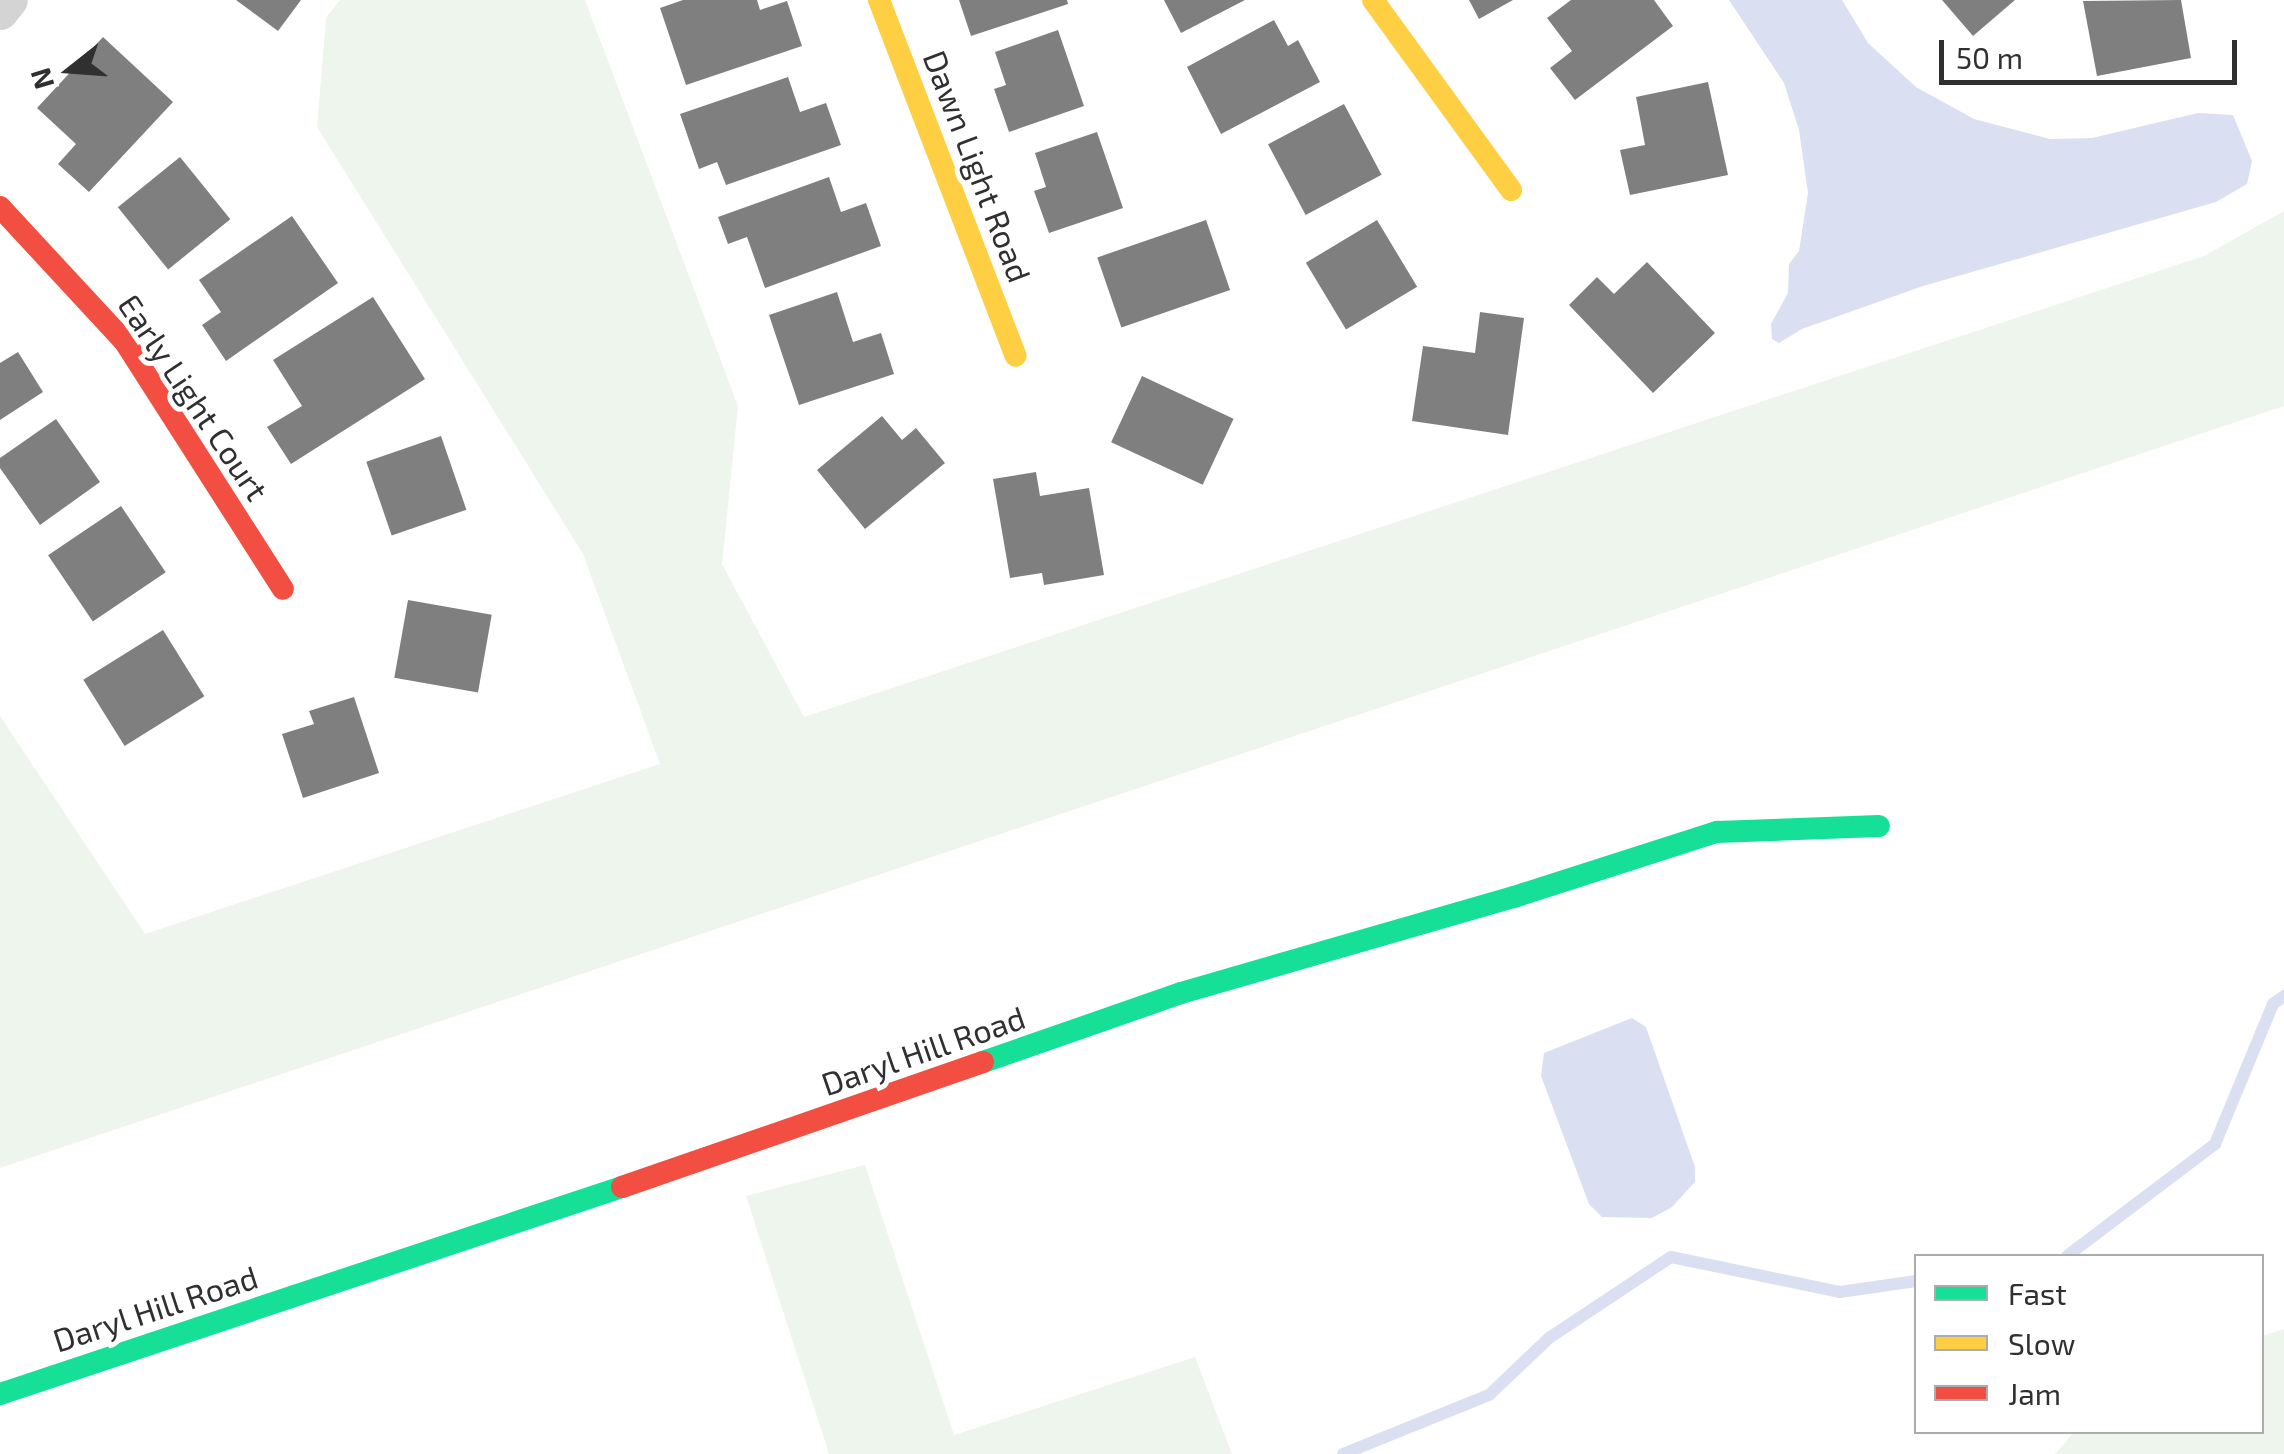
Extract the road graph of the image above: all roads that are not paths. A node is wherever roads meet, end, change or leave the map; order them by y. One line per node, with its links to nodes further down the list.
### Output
1 (8, 0): 4 (street)
2 (879, 0): 7 (street, Dawn Light Road)
3 (1373, 0): 5 (street)
4 (0, 11)
5 (1511, 190)
6 (0, 206): 8 (street, Early Light Court)
7 (1016, 356)
8 (283, 590)
9 (1879, 826): 10 (street, Daryl Hill Road)
10 (0, 1394)

